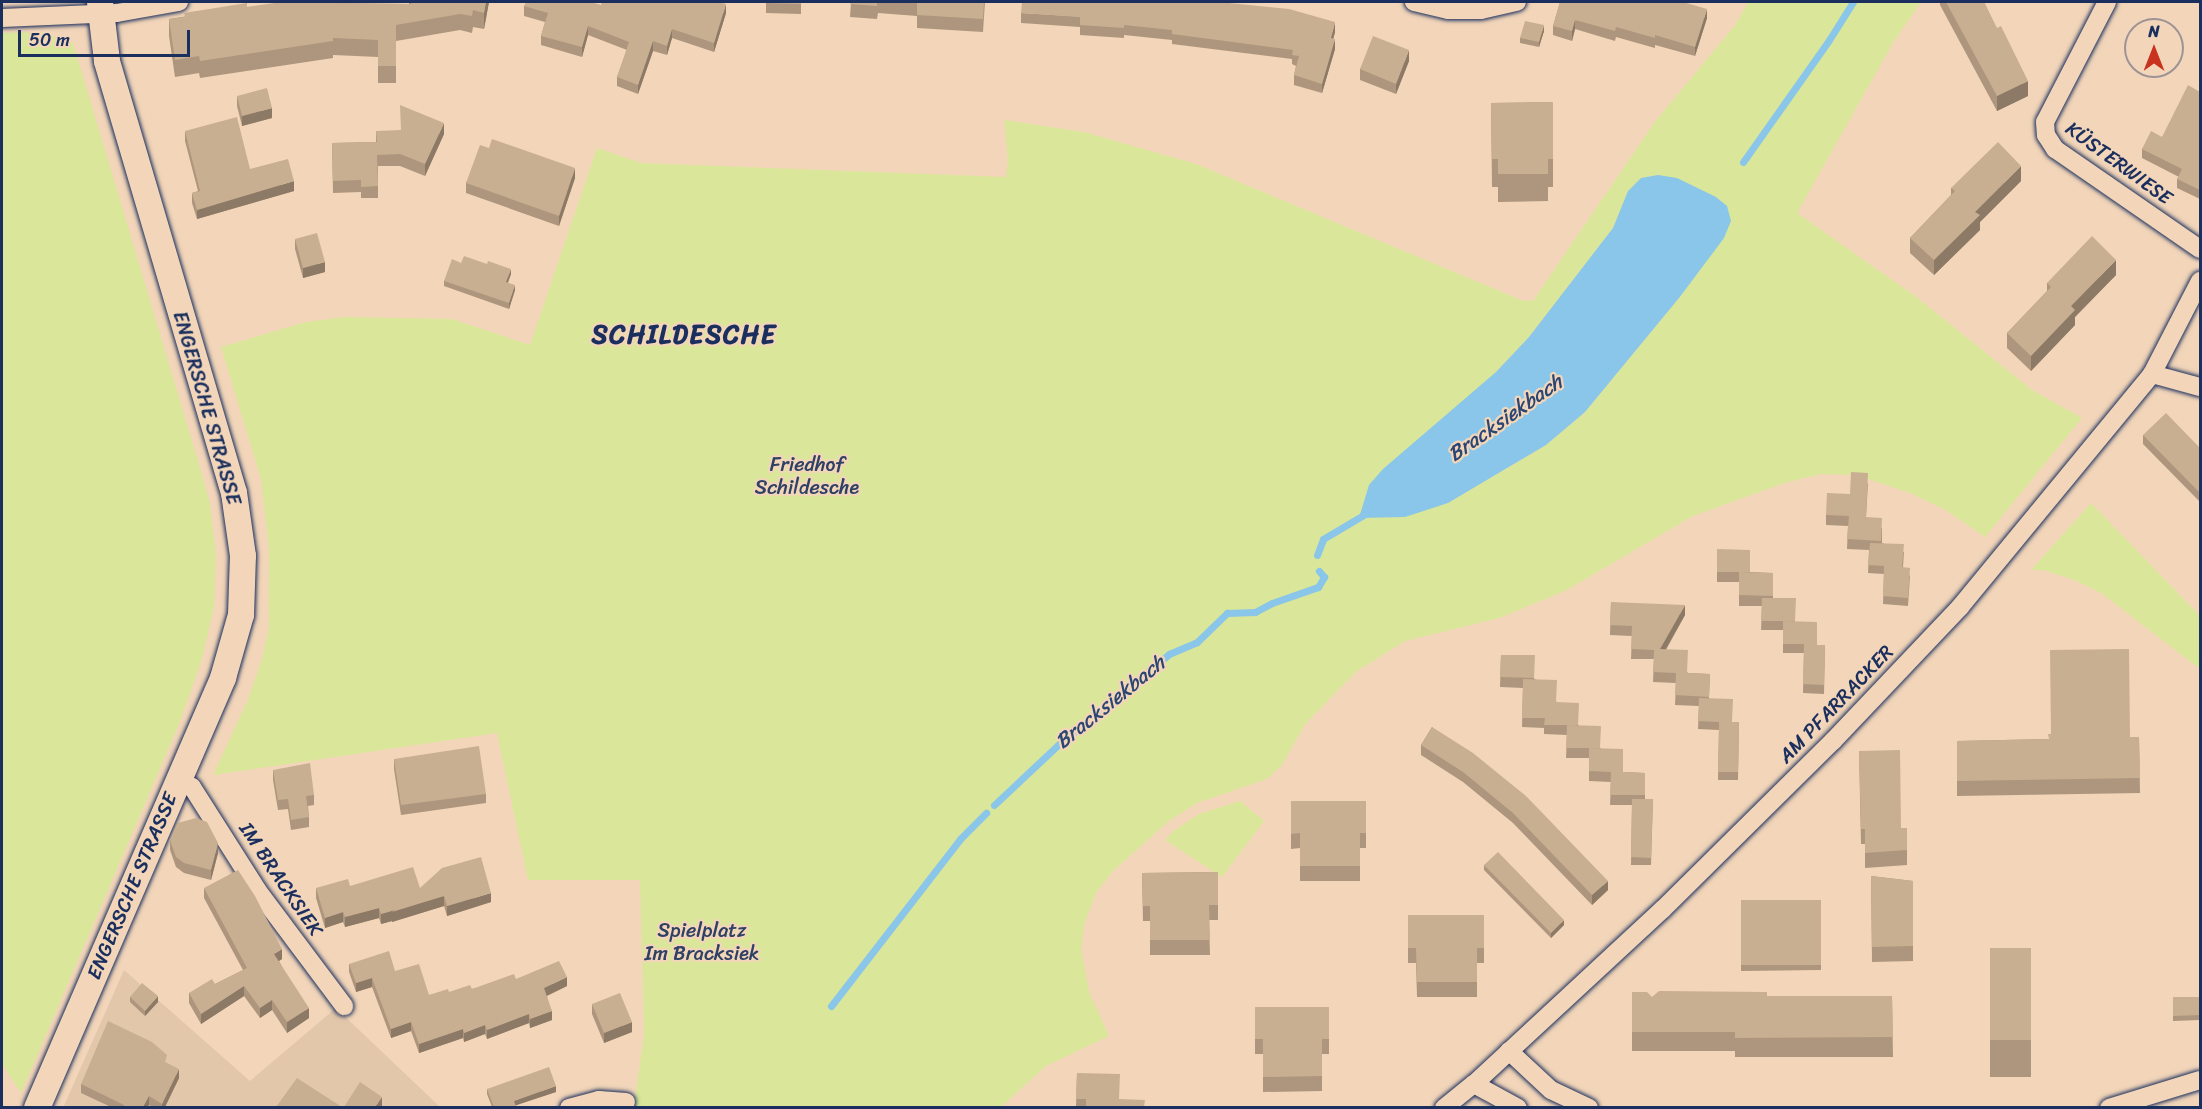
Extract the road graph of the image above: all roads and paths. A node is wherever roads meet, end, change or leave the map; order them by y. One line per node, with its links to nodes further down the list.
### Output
1 (179, 2): 5 (street)
2 (1414, 2): 3 (street)
3 (1517, 2)
4 (2107, 2): 7 (street, KÜSTERWIESE)
5 (101, 8): 6 (street); 11 (main road, ENGERSCHE STRASSE)
6 (2, 18)
7 (2200, 249)
8 (2200, 281): 9 (street, AM PFARRACKER)
9 (2152, 374): 10 (street); 13 (street, AM PFARRACKER)
10 (2200, 387)
11 (178, 781): 12 (street, IM BRACKSIEK); 17 (main road, ENGERSCHE STRASSE)
12 (344, 1006)
13 (1509, 1051): 15 (street, AM PFARRACKER); 21 (street)
14 (2200, 1080): 22 (street)
15 (1474, 1084): 19 (street, AM PFARRACKER); 20 (street)
16 (626, 1102): 18 (street)
17 (37, 1107)
18 (569, 1107)
19 (1444, 1107)
20 (1518, 1107)
21 (1589, 1107)
22 (2109, 1107)

